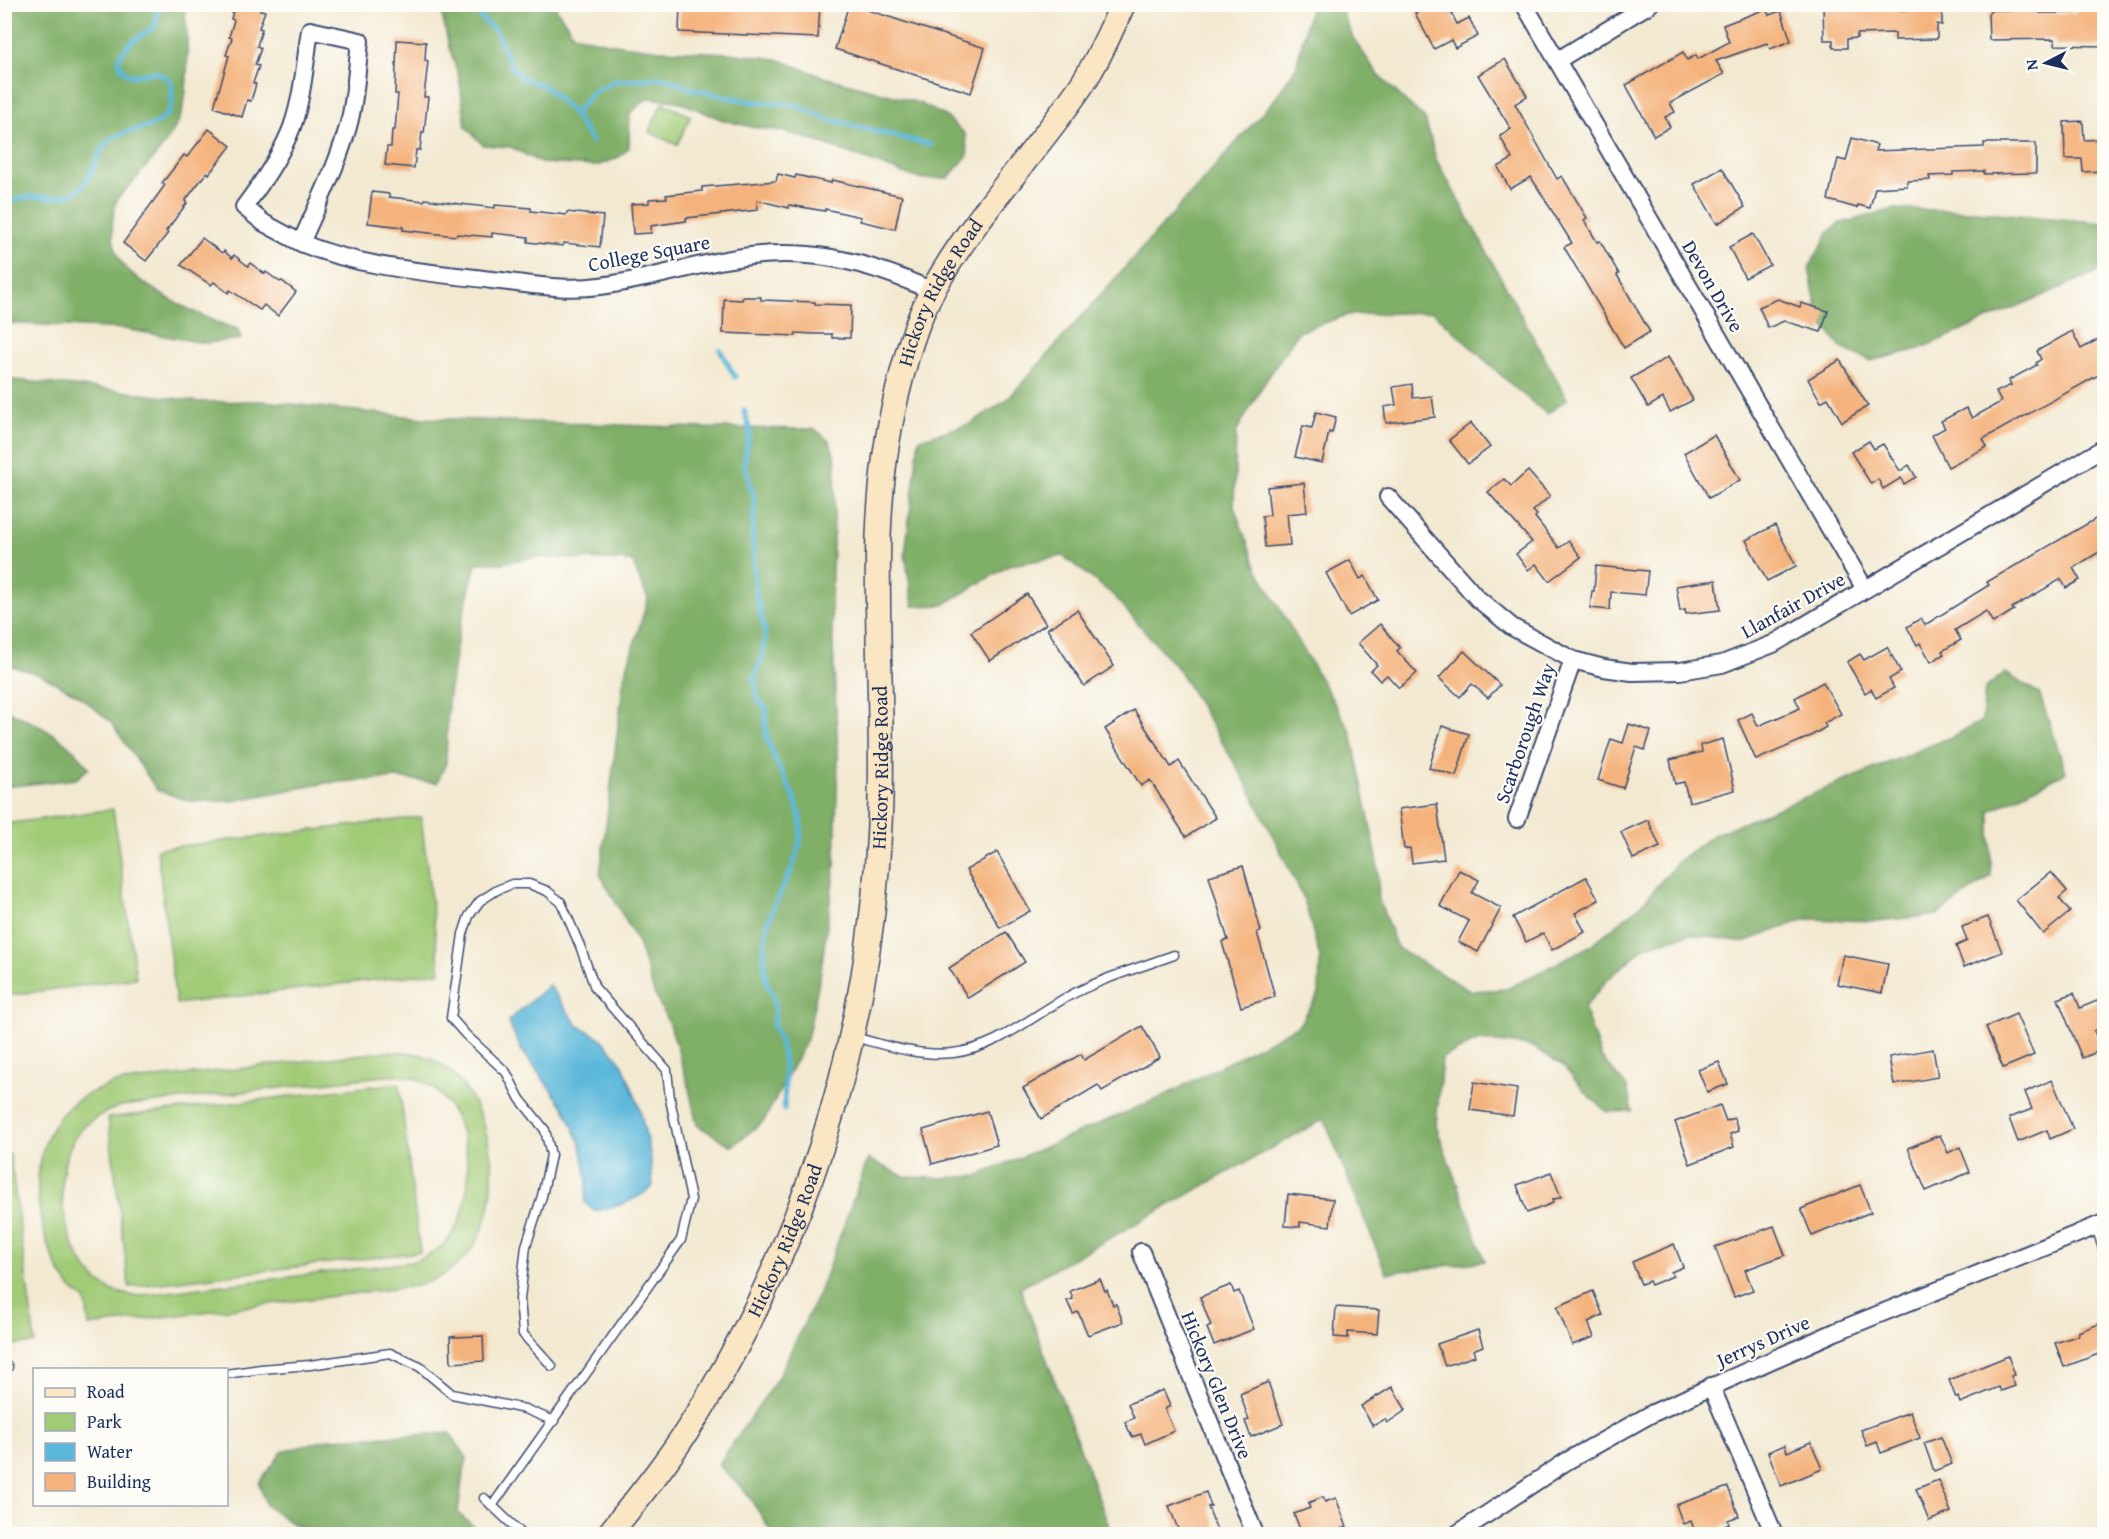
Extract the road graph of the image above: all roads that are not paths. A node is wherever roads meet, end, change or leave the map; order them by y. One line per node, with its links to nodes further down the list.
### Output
1 (1123, 4): 6 (street, Hickory Ridge Road)
2 (1524, 4): 4 (street, Devon Drive)
3 (1650, 4): 4 (street)
4 (1558, 60): 9 (street, Devon Drive)
5 (301, 243): 5 (street, College Square); 6 (street, College Square)
6 (932, 291): 13 (street, Hickory Ridge Road)
7 (2104, 448): 9 (street, Llanfair Drive)
8 (1388, 496): 10 (street, Llanfair Drive)
9 (1865, 589): 10 (street, Llanfair Drive)
10 (1573, 660): 11 (street, Scarborough Way)
11 (1516, 819)
12 (1174, 955): 13 (lane)
13 (853, 1037): 24 (street, Hickory Ridge Road)
14 (2100, 1225): 15 (lane); 19 (street, Jerrys Drive)
15 (2104, 1251)
16 (1141, 1252): 25 (street, Hickory Glen Drive)
17 (552, 1366): 20 (lane)
18 (228, 1374): 20 (lane)
19 (1711, 1386): 26 (street, Jerrys Drive); 27 (street)
20 (554, 1421): 22 (lane)
21 (484, 1498): 22 (lane)
22 (492, 1506): 23 (lane)
23 (522, 1534)
24 (609, 1534)
25 (1255, 1534)
26 (1457, 1534)
27 (1774, 1534)

